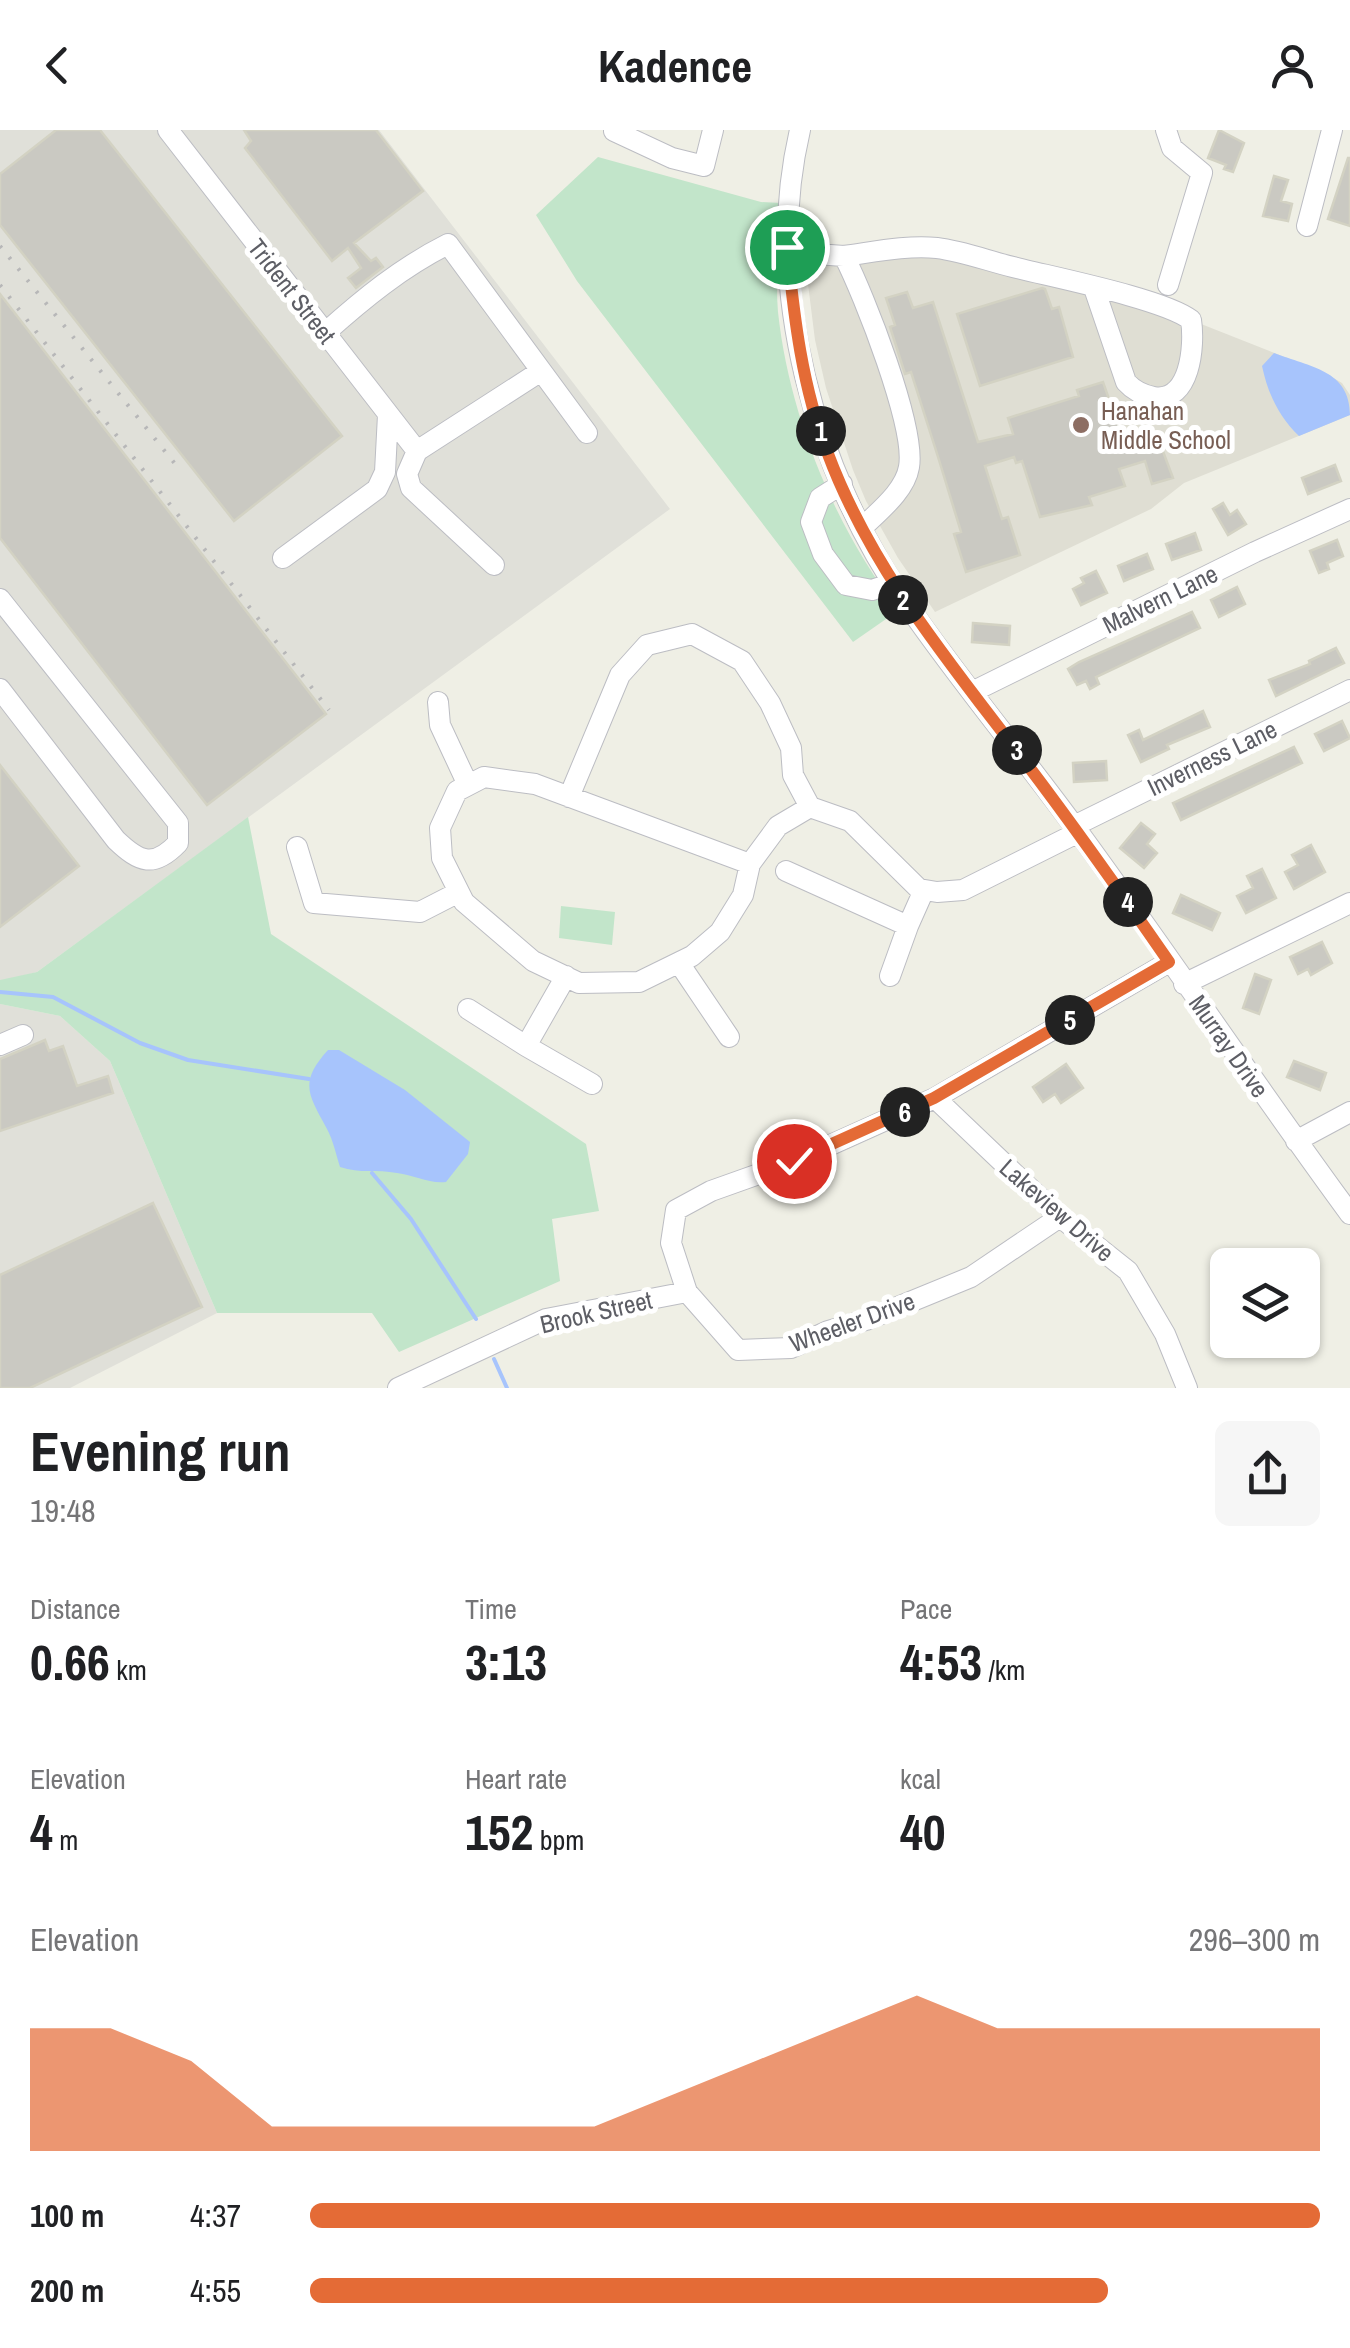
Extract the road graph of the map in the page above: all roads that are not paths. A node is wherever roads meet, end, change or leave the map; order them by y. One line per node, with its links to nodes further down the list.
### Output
1 (613, 130): 2 (street)
2 (713, 130)
3 (800, 130): 8 (street, Murray Drive)
4 (1166, 130): 10 (street)
5 (1332, 130): 7 (street)
6 (172, 131): 12 (street, Trident Street)
7 (1307, 226)
8 (788, 252): 9 (street); 17 (street, Murray Drive)
9 (844, 256): 11 (street); 19 (street)
10 (1168, 285)
11 (1094, 288): 11 (street)
12 (325, 333): 13 (street); 14 (street, Trident Street)
13 (541, 371): 15 (street); 16 (street)
14 (388, 415): 16 (street, Trident Street); 20 (street)
15 (586, 433)
16 (417, 451): 21 (street)
17 (842, 484): 19 (street, Murray Drive); 22 (street)
18 (1350, 509): 26 (street, Malvern Lane)
19 (862, 527): 22 (street, Murray Drive)
20 (284, 558)
21 (494, 566)
22 (893, 583): 26 (street, Murray Drive)
23 (0, 599): 24 (street)
24 (0, 690)
25 (1350, 690): 31 (street, Inverness Lane)
26 (972, 692): 31 (street, Murray Drive)
27 (438, 702): 28 (street)
28 (468, 785): 29 (street); 36 (street)
29 (569, 797): 30 (street); 33 (street)
30 (810, 807): 33 (street); 35 (street)
31 (1076, 829): 35 (street, Inverness Lane); 39 (street, Murray Drive)
32 (297, 848): 36 (street)
33 (750, 864): 40 (street)
34 (786, 871): 38 (street)
35 (924, 890): 38 (street)
36 (459, 892): 41 (street)
37 (1350, 903): 43 (street)
38 (908, 926): 42 (street)
39 (1169, 962): 43 (street, Murray Drive); 50 (street, Wheeler Drive)
40 (679, 963): 41 (street); 46 (street)
41 (566, 976): 48 (street)
42 (890, 976)
43 (1184, 984): 52 (street, Murray Drive)
44 (468, 1009): 48 (street)
45 (22, 1035): 47 (street)
46 (729, 1037)
47 (0, 1045)
48 (526, 1046): 49 (street)
49 (592, 1084)
50 (934, 1098): 54 (street, Lakeview Drive); 55 (street, Wheeler Drive)
51 (1350, 1112): 52 (street)
52 (1296, 1141): 53 (street, Murray Drive)
53 (1350, 1214)
54 (1060, 1217): 55 (street, Wheeler Drive); 57 (street, Lakeview Drive)
55 (687, 1292): 56 (street, Brook Street)
56 (398, 1388)
57 (1187, 1388)

